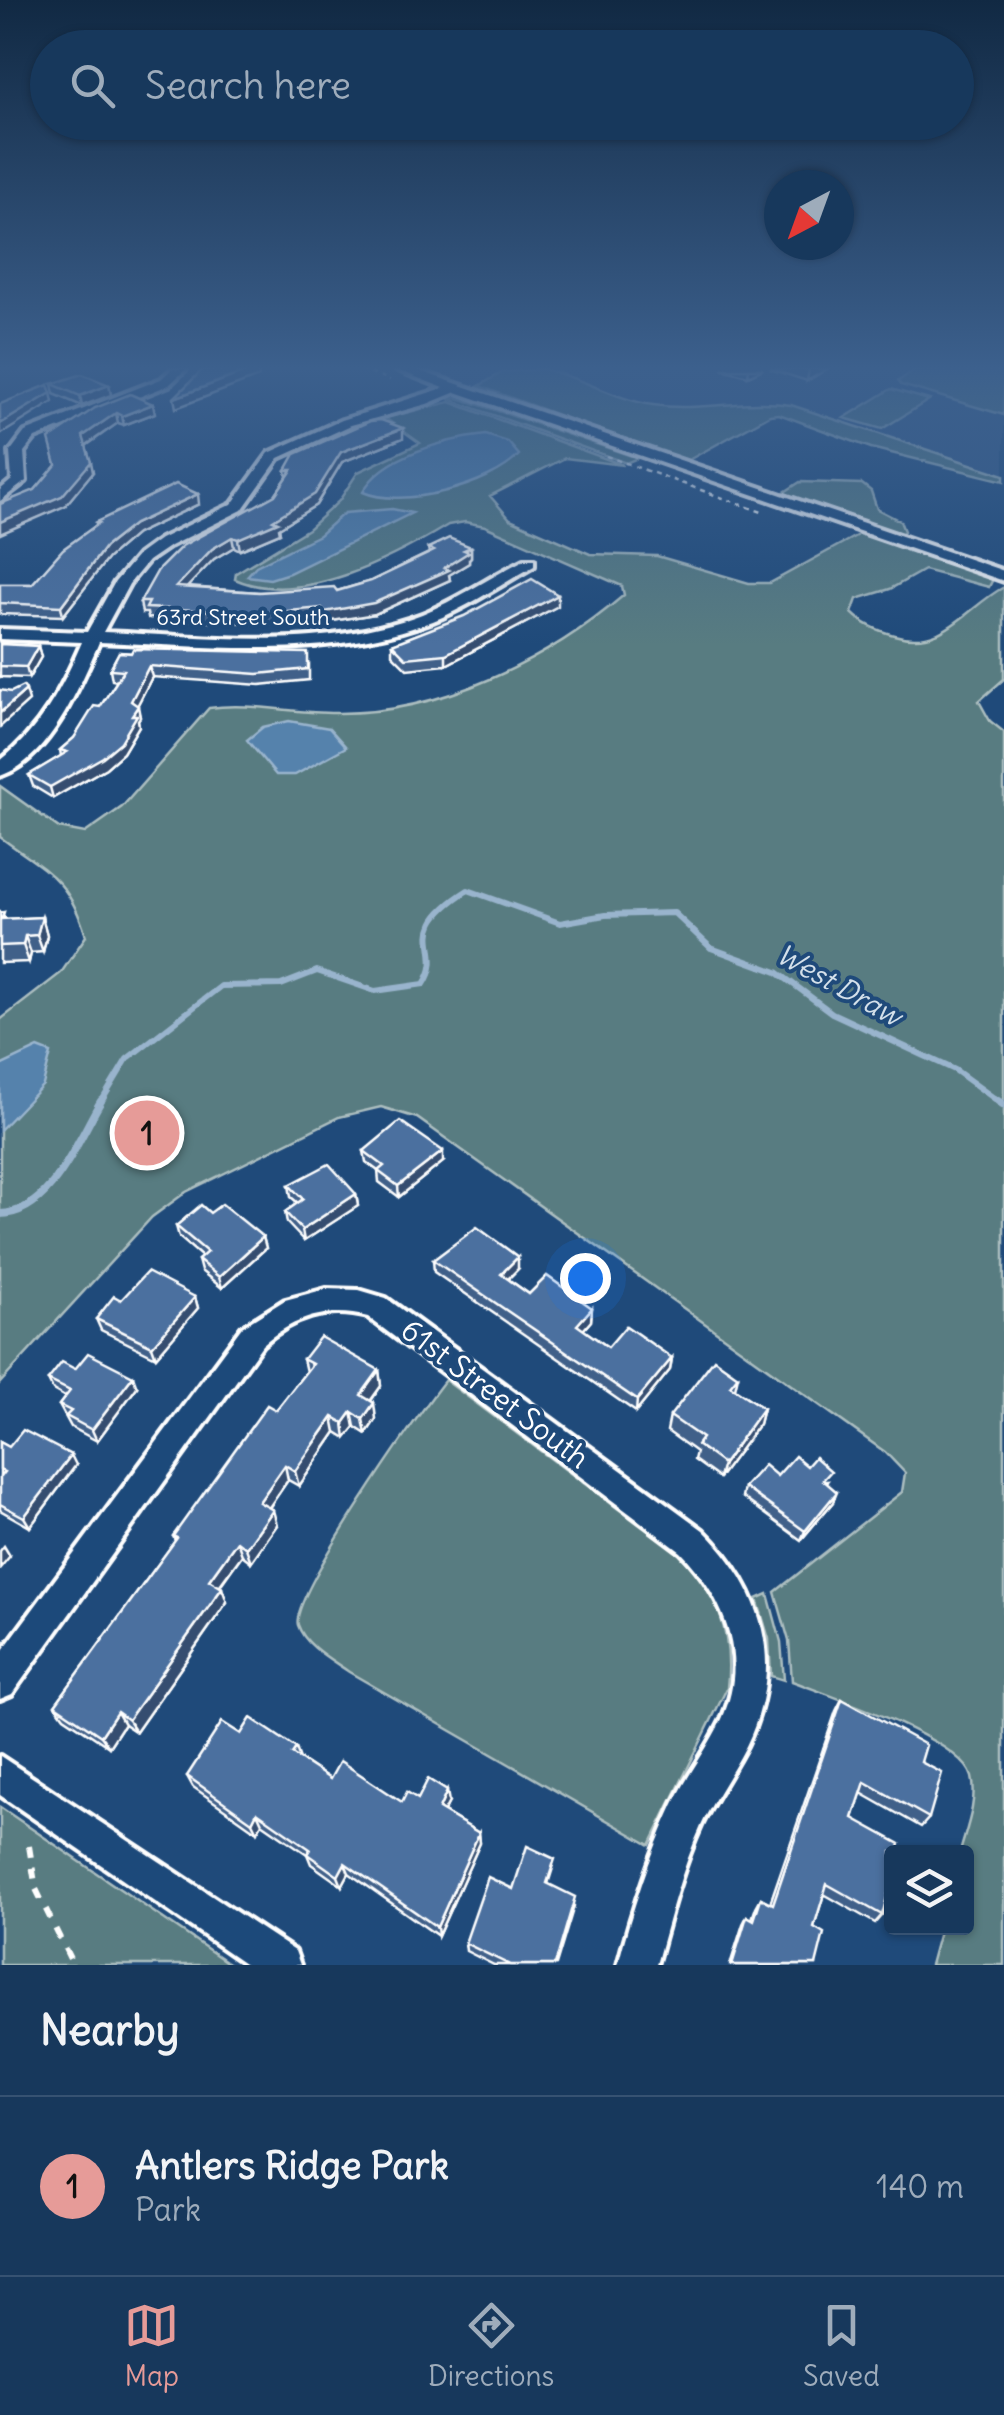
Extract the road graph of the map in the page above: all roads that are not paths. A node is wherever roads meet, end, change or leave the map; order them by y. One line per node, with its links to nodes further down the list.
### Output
1 (17, 461): 4 (street)
2 (268, 461): 8 (street)
3 (667, 461): 6 (street)
4 (0, 497)
5 (529, 563): 8 (street, 63rd Street South)
6 (1004, 576)
7 (0, 634): 8 (street, 63rd Street South)
8 (96, 637): 9 (street)
9 (0, 770)
10 (0, 1682): 13 (street, 61st Street South)
11 (0, 1774): 12 (street)
12 (281, 1965)
13 (637, 1965)

